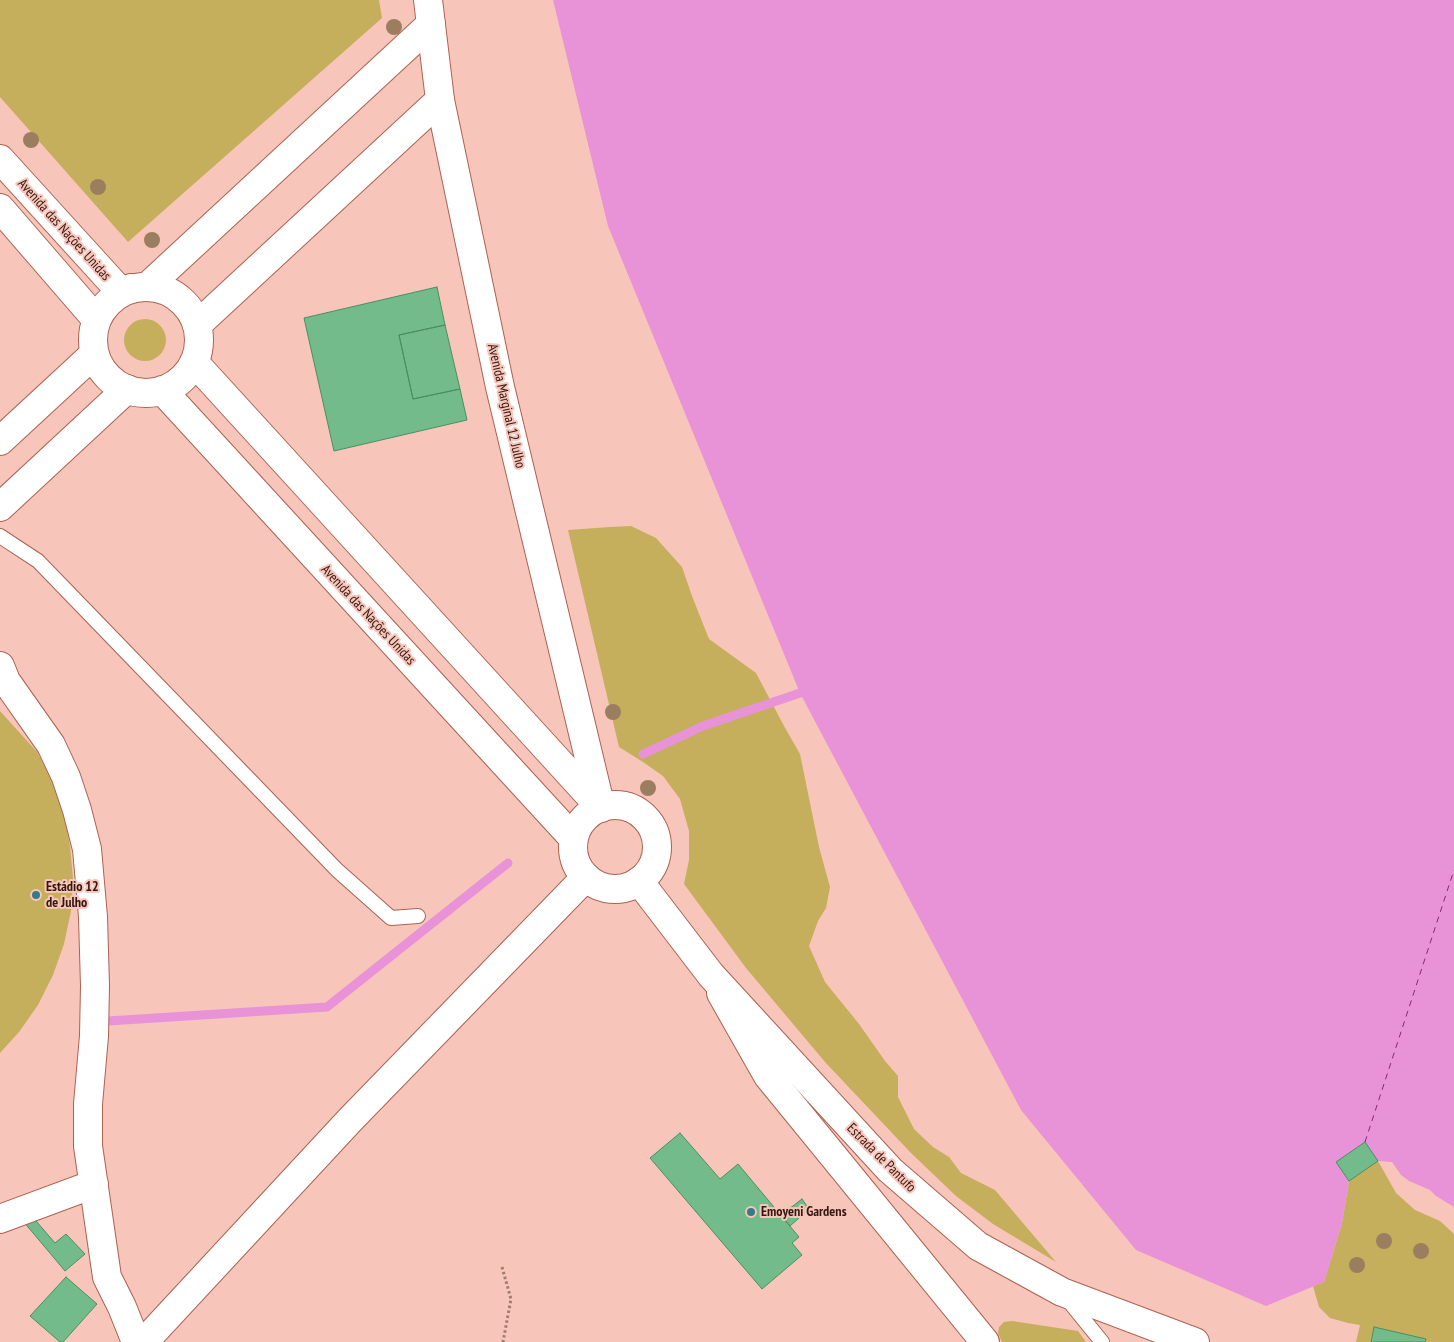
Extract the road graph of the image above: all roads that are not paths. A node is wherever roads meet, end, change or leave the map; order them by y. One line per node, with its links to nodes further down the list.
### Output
1 (429, 12): 2 (street, Avenida Marginal 12 Julho); 5 (street)
2 (440, 100): 7 (street); 16 (street, Avenida Marginal 12 Julho)
3 (0, 159): 5 (street, Avenida das Nações Unidas)
4 (0, 208): 6 (street)
5 (139, 288): 6 (street); 7 (street)
6 (96, 319): 8 (street)
7 (197, 325): 9 (street)
8 (94, 354): 10 (street); 12 (street)
9 (194, 362): 11 (street); 16 (street)
10 (127, 389): 11 (street); 13 (street)
11 (162, 390): 17 (street, Avenida das Nações Unidas)
12 (0, 441)
13 (0, 508)
14 (0, 536): 20 (lane)
15 (0, 666): 22 (street)
16 (601, 808): 17 (street); 19 (street)
17 (574, 839): 18 (street)
18 (586, 877): 19 (street); 26 (street)
19 (639, 881): 21 (street, Estrada de Pantufo)
20 (418, 916)
21 (711, 976): 24 (street, Estrada de Pantufo); 27 (street)
22 (94, 1184): 23 (street); 25 (street)
23 (0, 1219)
24 (1062, 1292): 28 (lane); 29 (street, Estrada de Pantufo)
25 (136, 1342)
26 (144, 1342)
27 (985, 1342)
28 (1102, 1342)
29 (1195, 1342)

